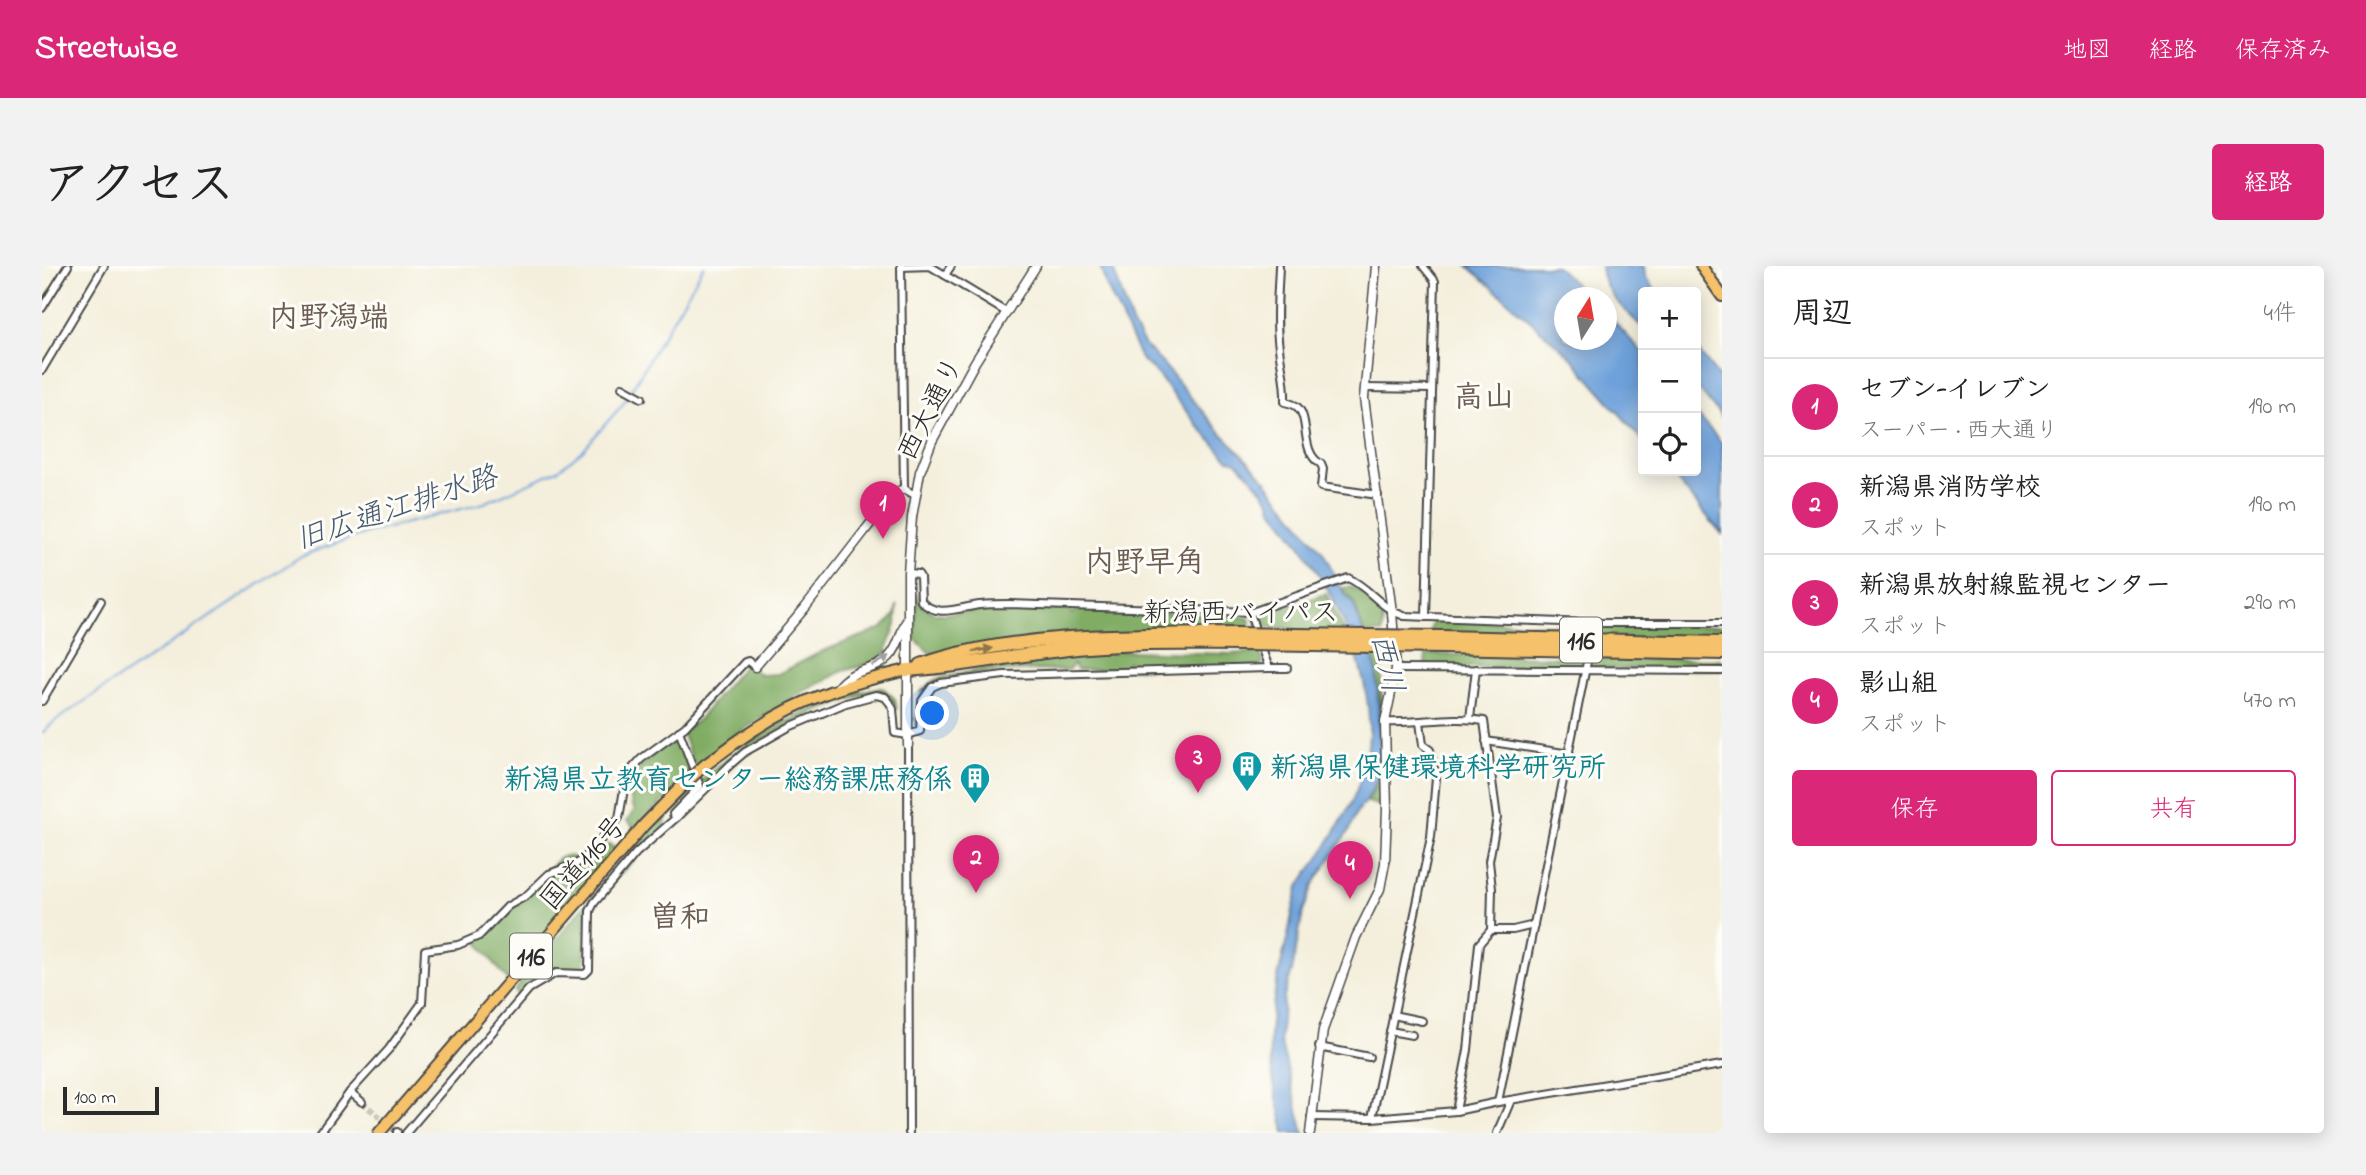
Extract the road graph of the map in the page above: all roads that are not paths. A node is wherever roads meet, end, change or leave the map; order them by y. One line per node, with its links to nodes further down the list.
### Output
1 (68, 266): 12 (street)
2 (104, 266): 14 (street)
3 (951, 266): 10 (street)
4 (1035, 266): 13 (street, 西大通り)
5 (1279, 266): 21 (street)
6 (1376, 266): 16 (street)
7 (1423, 266): 17 (street)
8 (1701, 266): 11 (main road)
9 (901, 267): 10 (street); 19 (street)
10 (945, 275): 13 (street)
11 (1722, 296)
12 (42, 308)
13 (1006, 312): 20 (street, 西大通り)
14 (42, 370)
15 (622, 387): 18 (street)
16 (1365, 388): 17 (street); 21 (street)
17 (1432, 389): 26 (street)
18 (642, 398)
19 (904, 489): 20 (street); 33 (street)
20 (915, 495): 22 (street, 西大通り)
21 (1378, 495): 25 (street)
22 (908, 573): 24 (street); 27 (street, 西大通り)
23 (101, 601): 42 (street)
24 (1250, 612): 25 (street); 34 (street)
25 (1392, 612): 26 (street); 36 (street)
26 (1426, 617): 28 (street)
27 (908, 618): 38 (street, 西大通り); 41 (street, one-way to 27)
28 (1722, 623)
29 (1441, 642): 30 (highway, 新潟西バイパス / 116); 31 (highway, 新潟西バイパス / 116); 38 (highway, 新潟西バイパス / 116, bridge)
30 (1722, 643)
31 (1722, 653)
32 (1587, 662): 39 (street)
33 (755, 667): 46 (street)
34 (1269, 668): 35 (street); 47 (street)
35 (1287, 668)
36 (1396, 669): 37 (street); 44 (street)
37 (1476, 669): 39 (street); 43 (street)
38 (907, 670): 41 (main road, 国道116号 / 116); 47 (street, 西大通り)
39 (1586, 671): 40 (street); 50 (street)
40 (1722, 671)
41 (837, 688): 69 (main road, 国道116号 / 116, bridge)
42 (42, 701)
43 (1470, 718): 45 (street); 48 (street)
44 (1385, 722): 45 (street); 58 (street)
45 (1420, 722): 54 (street)
46 (678, 732): 51 (street); 61 (street)
47 (908, 735): 49 (street, 西大通り); 51 (street)
48 (1486, 741): 50 (street); 53 (street)
49 (908, 745): 71 (street)
50 (1570, 754): 52 (street)
51 (677, 817): 70 (street)
52 (1534, 925): 53 (street); 63 (street)
53 (1491, 930): 65 (street)
54 (1393, 1015): 55 (street); 56 (street)
55 (1422, 1021)
56 (1390, 1031): 57 (street); 67 (street)
57 (1412, 1035)
58 (1319, 1047): 59 (street); 66 (street)
59 (1369, 1057)
60 (1722, 1065): 62 (street)
61 (350, 1093): 64 (street); 68 (street)
62 (1511, 1100): 63 (street); 73 (street)
63 (1498, 1101): 65 (street)
64 (362, 1102)
65 (1456, 1111): 67 (street)
66 (1311, 1116): 67 (street); 72 (street)
67 (1372, 1118)
68 (320, 1133)
69 (379, 1133)
70 (406, 1133)
71 (909, 1133)
72 (1310, 1133)
73 (1497, 1133)

